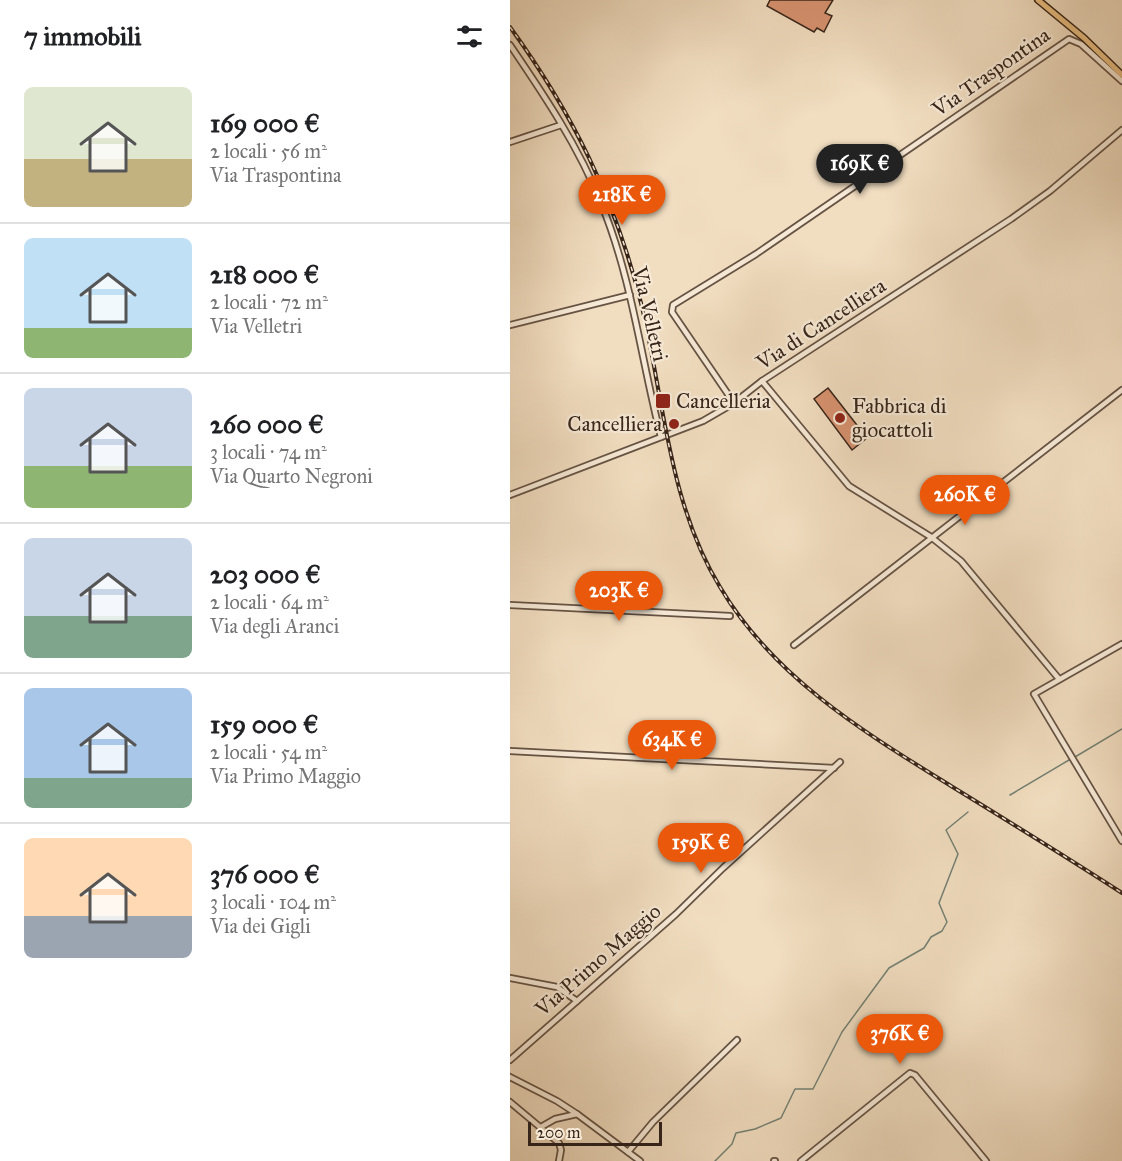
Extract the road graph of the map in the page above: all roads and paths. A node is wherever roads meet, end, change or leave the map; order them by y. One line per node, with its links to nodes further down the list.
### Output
1 (1038, 0): 3 (main road)
2 (510, 45): 5 (street, Via Velletri)
3 (1122, 75)
4 (1122, 81): 12 (street, Via Traspontina)
5 (561, 126): 7 (street); 8 (street, Via Velletri)
6 (1122, 130): 10 (street, Via di Cancelliera)
7 (510, 142)
8 (630, 295): 9 (street); 13 (street, Via Velletri)
9 (510, 325)
10 (762, 381): 12 (street, Via di Cancelliera); 15 (street)
11 (1122, 390): 15 (street)
12 (734, 403): 13 (street, Via di Cancelliera)
13 (661, 437): 14 (street, Via di Cancelliera)
14 (510, 495)
15 (931, 537): 19 (street); 20 (street)
16 (510, 605): 17 (street)
17 (730, 616)
18 (1122, 644): 20 (street)
19 (794, 645)
20 (1059, 679): 24 (street)
21 (510, 752): 23 (street)
22 (840, 762): 23 (street, Via Primo Maggio)
23 (835, 768): 26 (street, Via Primo Maggio)
24 (1122, 842)
25 (510, 978): 26 (street)
26 (577, 1001): 28 (street, Via Primo Maggio)
27 (737, 1040): 33 (street)
28 (510, 1060)
29 (510, 1077): 31 (street)
30 (510, 1102): 32 (street)
31 (577, 1114): 32 (street); 33 (street)
32 (541, 1127): 34 (street)
33 (628, 1152): 35 (street)
34 (559, 1161)
35 (640, 1161)
36 (801, 1161): 37 (street)
37 (986, 1161)

